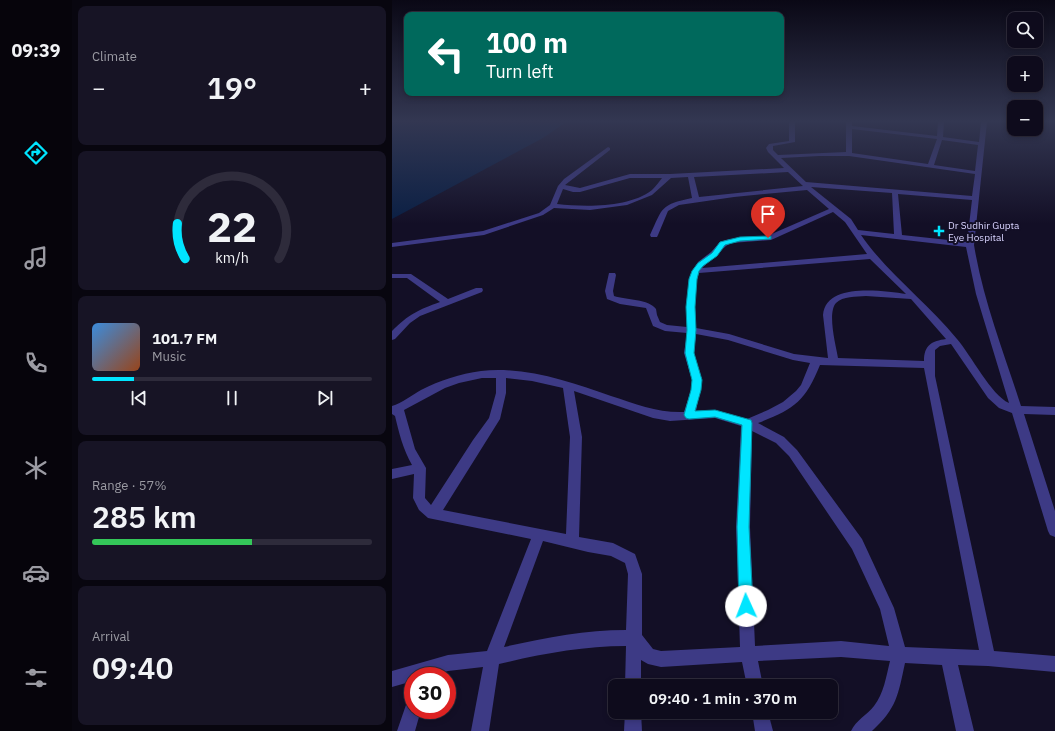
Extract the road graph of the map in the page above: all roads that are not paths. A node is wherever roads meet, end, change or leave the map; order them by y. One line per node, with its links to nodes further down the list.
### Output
1 (598, 156): 12 (street)
2 (789, 156): 6 (street)
3 (865, 156): 7 (street)
4 (934, 156): 7 (street)
5 (980, 156): 9 (street)
6 (776, 157): 8 (street)
7 (931, 165): 9 (street)
8 (789, 170): 10 (street); 13 (street)
9 (978, 173): 15 (street)
10 (691, 175): 11 (street); 16 (street)
11 (670, 176): 12 (street); 17 (street)
12 (561, 186): 17 (street)
13 (806, 186): 14 (street); 16 (street); 18 (street)
14 (895, 192): 15 (street); 21 (street)
15 (975, 198): 23 (street)
16 (696, 200): 20 (street)
17 (553, 206): 22 (street)
18 (834, 209): 19 (street); 25 (street)
19 (855, 232): 21 (street); 24 (street)
20 (654, 235)
21 (898, 236): 23 (street)
22 (392, 245)
23 (970, 245): 40 (street)
24 (872, 256): 25 (street); 29 (street)
25 (696, 271): 31 (street)
26 (612, 275): 31 (street)
27 (392, 276): 30 (street)
28 (479, 290): 30 (street)
29 (914, 297): 33 (street); 35 (street)
30 (446, 302): 32 (street)
31 (692, 330): 34 (street); 42 (street)
32 (392, 337)
33 (954, 341): 36 (street); 40 (street)
34 (816, 361): 35 (street); 43 (street)
35 (833, 362): 36 (street)
36 (929, 365): 55 (street)
37 (501, 374): 38 (street); 39 (street); 46 (street)
38 (568, 386): 42 (street); 49 (street)
39 (393, 410): 44 (street)
40 (1016, 410): 41 (street); 47 (street)
41 (1055, 411)
42 (689, 415): 43 (street)
43 (747, 423): 51 (street); 52 (street)
44 (420, 468): 45 (street); 46 (street)
45 (392, 474)
46 (433, 514): 48 (street)
47 (1055, 531)
48 (539, 534): 49 (street); 53 (street)
49 (572, 542): 50 (street)
50 (634, 638): 51 (street); 53 (street); 60 (street)
51 (748, 653): 52 (street); 61 (street)
52 (899, 654): 54 (street); 69 (street)
53 (492, 658): 57 (street); 66 (street)
54 (948, 658): 55 (street); 70 (street)
55 (988, 658): 56 (street)
56 (1055, 664)
57 (438, 667)
58 (404, 677): 59 (street)
59 (392, 679)
60 (633, 679)
61 (753, 679)
62 (410, 719): 65 (street)
63 (633, 719): 67 (street)
64 (761, 719): 68 (street)
65 (406, 731)
66 (480, 731)
67 (632, 731)
68 (764, 731)
69 (860, 731)
70 (965, 731)

